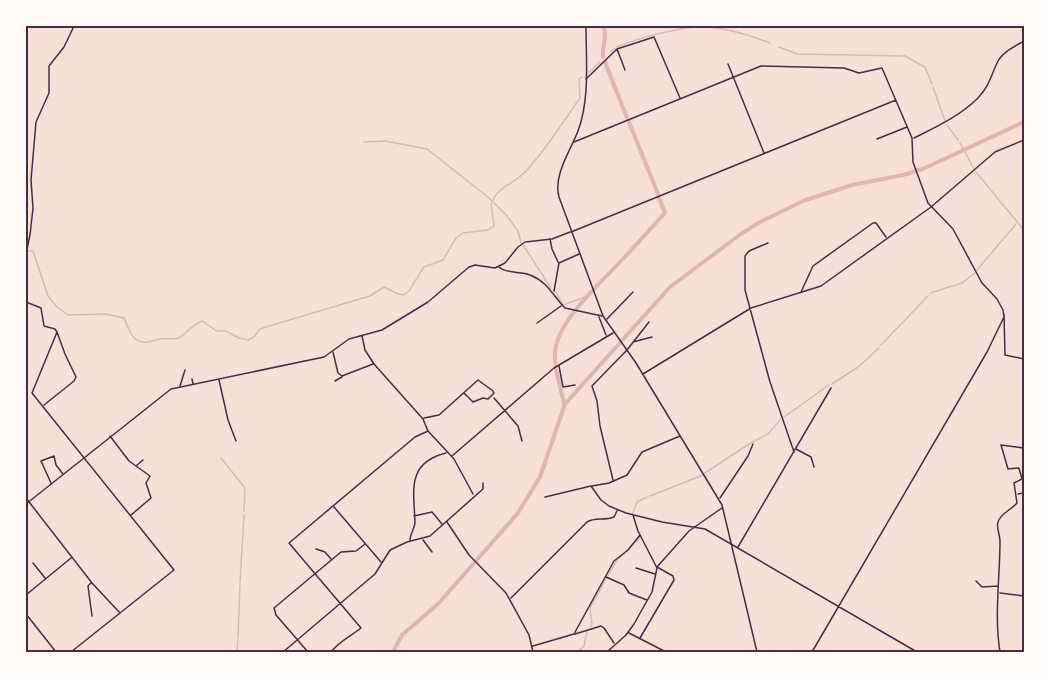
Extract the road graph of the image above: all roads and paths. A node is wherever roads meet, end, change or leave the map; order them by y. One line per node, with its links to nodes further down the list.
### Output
1 (74, 26): 22 (street)
2 (586, 26): 8 (street)
3 (1024, 41): 12 (street)
4 (617, 49): 6 (street); 8 (street); 9 (street)
5 (728, 64): 7 (street)
6 (625, 70)
7 (733, 77): 9 (street); 10 (street); 16 (street)
8 (586, 79): 15 (street)
9 (681, 99): 15 (street)
10 (896, 100): 11 (street); 16 (street)
11 (907, 127): 12 (street); 13 (street)
12 (912, 138): 17 (street)
13 (877, 139)
14 (1024, 141): 17 (street)
15 (573, 142): 18 (street)
16 (764, 154): 18 (street)
17 (931, 207): 20 (street); 32 (street)
18 (571, 232): 19 (street); 23 (street)
19 (550, 239): 24 (street); 25 (street)
20 (887, 239): 28 (street); 28 (street)
21 (768, 243): 31 (street)
22 (26, 254)
23 (579, 254): 24 (street); 33 (street)
24 (559, 262): 26 (street)
25 (499, 267): 26 (street); 40 (street)
26 (553, 292): 30 (street)
27 (633, 292): 35 (street)
28 (801, 293): 31 (street)
29 (26, 302): 38 (street)
30 (562, 306): 34 (street); 36 (street)
31 (751, 308): 50 (street); 72 (street)
32 (1004, 314): 46 (street); 127 (street)
33 (603, 316): 34 (street); 35 (street)
34 (599, 317): 41 (street)
35 (606, 320): 39 (street)
36 (537, 322)
37 (649, 322): 43 (street)
38 (57, 332): 61 (street); 61 (street)
39 (614, 333): 41 (street); 44 (street)
40 (362, 336): 45 (street); 47 (street)
41 (607, 337): 48 (street)
42 (652, 337): 43 (street)
43 (632, 343): 44 (street)
44 (627, 350): 50 (street); 80 (street)
45 (333, 352): 51 (street); 53 (street)
46 (1024, 359)
47 (374, 363): 51 (street); 63 (street)
48 (559, 365): 56 (street); 62 (street)
49 (185, 370): 57 (street)
50 (643, 375): 66 (street)
51 (342, 376): 54 (street)
52 (192, 379): 55 (street)
53 (219, 380): 55 (street); 67 (street)
54 (335, 381)
55 (193, 385): 57 (street)
56 (574, 385)
57 (179, 387): 65 (street)
58 (831, 388): 70 (street)
59 (464, 393): 60 (street); 60 (street); 63 (street)
60 (493, 396): 62 (street)
61 (43, 406): 75 (street)
62 (505, 410): 68 (street); 74 (street)
63 (423, 419): 64 (street)
64 (428, 431): 73 (street); 91 (street)
65 (110, 436): 75 (street); 77 (street)
66 (680, 436): 80 (street); 89 (street)
67 (236, 441)
68 (522, 441)
69 (753, 444): 89 (street)
70 (795, 448): 72 (street); 78 (street)
71 (1024, 448): 85 (street)
72 (794, 452): 105 (street)
73 (448, 453): 74 (street); 96 (street)
74 (452, 456): 86 (street)
75 (83, 458): 79 (street); 95 (street)
76 (143, 460): 77 (street)
77 (136, 466): 95 (street)
78 (814, 467)
79 (63, 474): 81 (street); 81 (street)
80 (613, 480): 83 (street)
81 (51, 483): 90 (street)
82 (483, 483): 86 (street)
83 (591, 486): 87 (street); 93 (street)
84 (1024, 493): 85 (street)
85 (1017, 494): 120 (street)
86 (474, 496): 97 (street)
87 (545, 497)
88 (26, 498): 90 (street)
89 (719, 499): 92 (street)
90 (27, 503): 108 (street)
91 (333, 506): 103 (street); 114 (street)
92 (723, 508): 99 (street); 104 (street)
93 (617, 510): 94 (street); 124 (street)
94 (633, 514): 99 (street); 100 (street)
95 (130, 516): 128 (street)
96 (413, 517): 98 (street); 102 (street)
97 (446, 521): 98 (street); 124 (street)
98 (443, 524): 101 (street)
99 (694, 527): 104 (street); 112 (street)
100 (640, 535): 112 (street); 116 (street)
101 (422, 539): 102 (street); 107 (street)
102 (410, 541): 111 (street)
103 (365, 543): 109 (street); 111 (street)
104 (731, 544): 105 (street); 145 (street)
105 (738, 548): 127 (street)
106 (316, 549): 109 (street)
107 (432, 552)
108 (72, 558): 117 (street); 119 (street)
109 (332, 560): 114 (street)
110 (33, 563): 117 (street)
111 (382, 563): 126 (street)
112 (657, 567): 115 (street); 133 (street)
113 (636, 568): 115 (street)
114 (315, 574): 126 (street); 134 (street)
115 (656, 574): 125 (street)
116 (605, 577): 125 (street); 132 (street)
117 (46, 579): 122 (street)
118 (976, 581): 120 (street)
119 (92, 583): 128 (street); 130 (street)
120 (999, 586): 121 (street)
121 (999, 592): 123 (street); 148 (street)
122 (26, 595)
123 (1024, 596)
124 (510, 598): 136 (street)
125 (647, 600): 131 (street)
126 (340, 604): 134 (street); 141 (street)
127 (839, 607): 146 (street); 147 (street)
128 (120, 613): 138 (street)
129 (26, 614): 137 (street)
130 (92, 615)
131 (628, 633): 133 (street); 135 (street)
132 (574, 634): 135 (street); 136 (street)
133 (640, 638): 144 (street)
134 (298, 640): 139 (street); 140 (street)
135 (615, 644): 143 (street)
136 (533, 646): 142 (street)
137 (56, 652)
138 (71, 652)
139 (283, 652)
140 (308, 652)
141 (331, 652)
142 (533, 652)
143 (607, 652)
144 (666, 652)
145 (757, 652)
146 (812, 652)
147 (917, 652)
148 (1000, 652)

